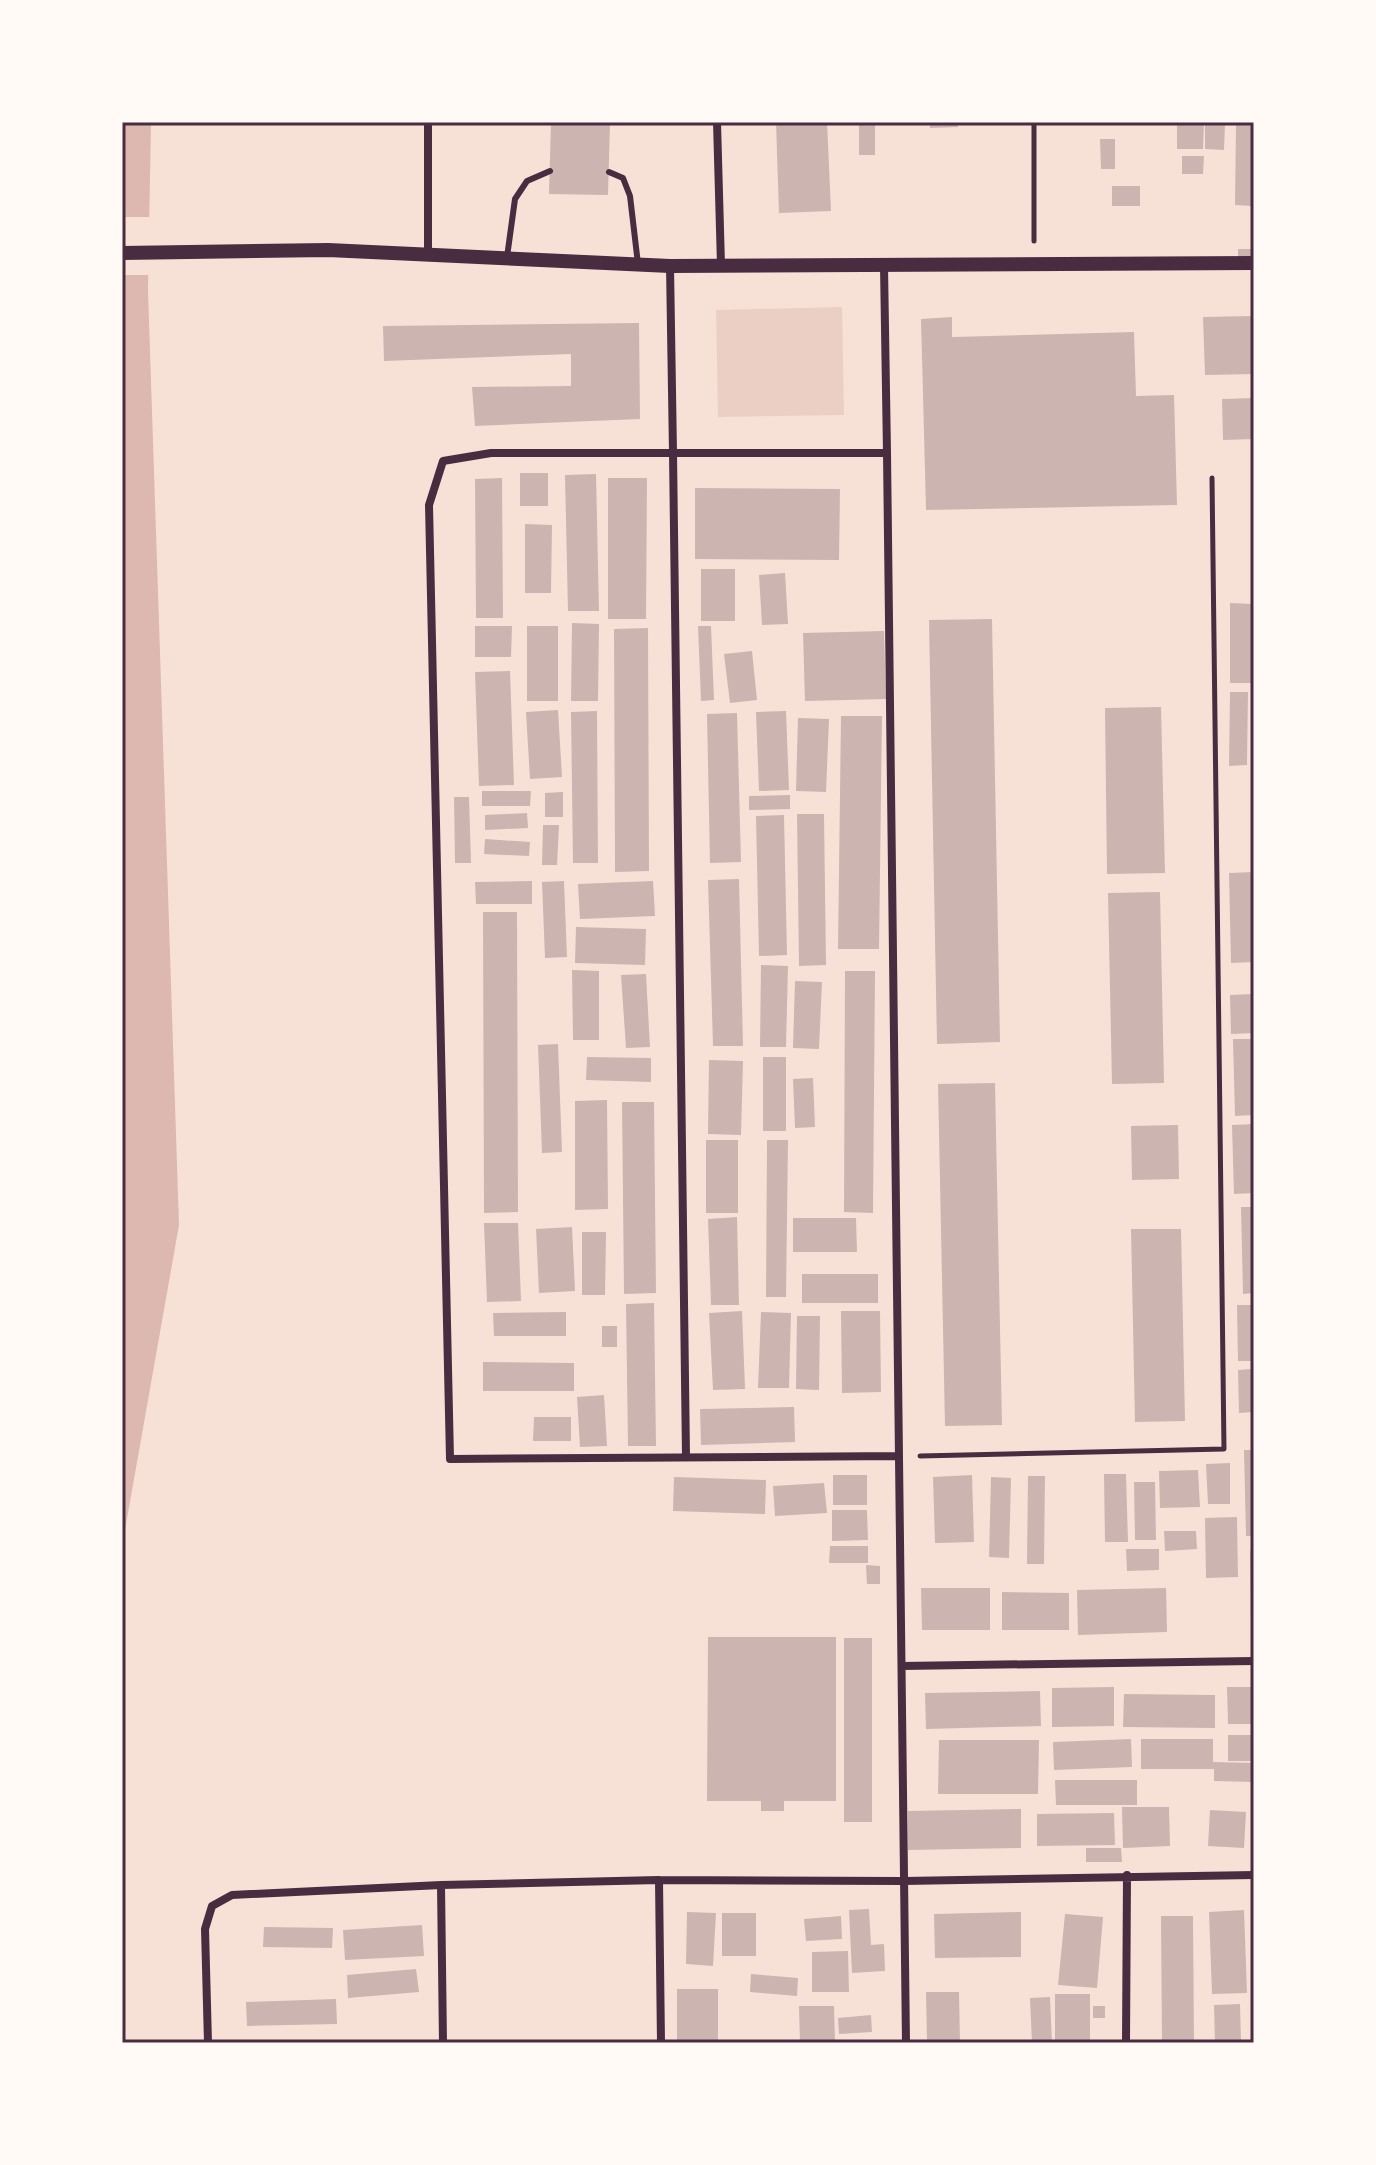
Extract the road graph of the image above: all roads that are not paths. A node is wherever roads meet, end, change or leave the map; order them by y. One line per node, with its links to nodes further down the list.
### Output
1 (428, 122): 6 (street)
2 (717, 122): 10 (street)
3 (550, 171): 7 (lane)
4 (609, 172): 9 (lane)
5 (122, 253): 6 (street)
6 (428, 254): 7 (street)
7 (507, 257): 9 (street)
8 (1254, 263): 12 (street)
9 (638, 264): 11 (street)
10 (721, 265): 11 (street); 12 (street)
11 (670, 266): 13 (street)
12 (884, 266): 14 (street)
13 (673, 453): 14 (street); 15 (street); 15 (street)
14 (887, 453): 16 (street)
15 (686, 1456): 16 (street)
16 (899, 1456): 18 (street)
17 (1254, 1661): 18 (street)
18 (902, 1666): 22 (street)
19 (1127, 1875): 20 (street); 22 (street); 28 (street)
20 (1254, 1875)
21 (659, 1880): 22 (street); 23 (street); 26 (street)
22 (904, 1881): 27 (street)
23 (441, 1885): 24 (street); 25 (street)
24 (208, 2043)
25 (443, 2043)
26 (661, 2043)
27 (906, 2043)
28 (1126, 2043)

